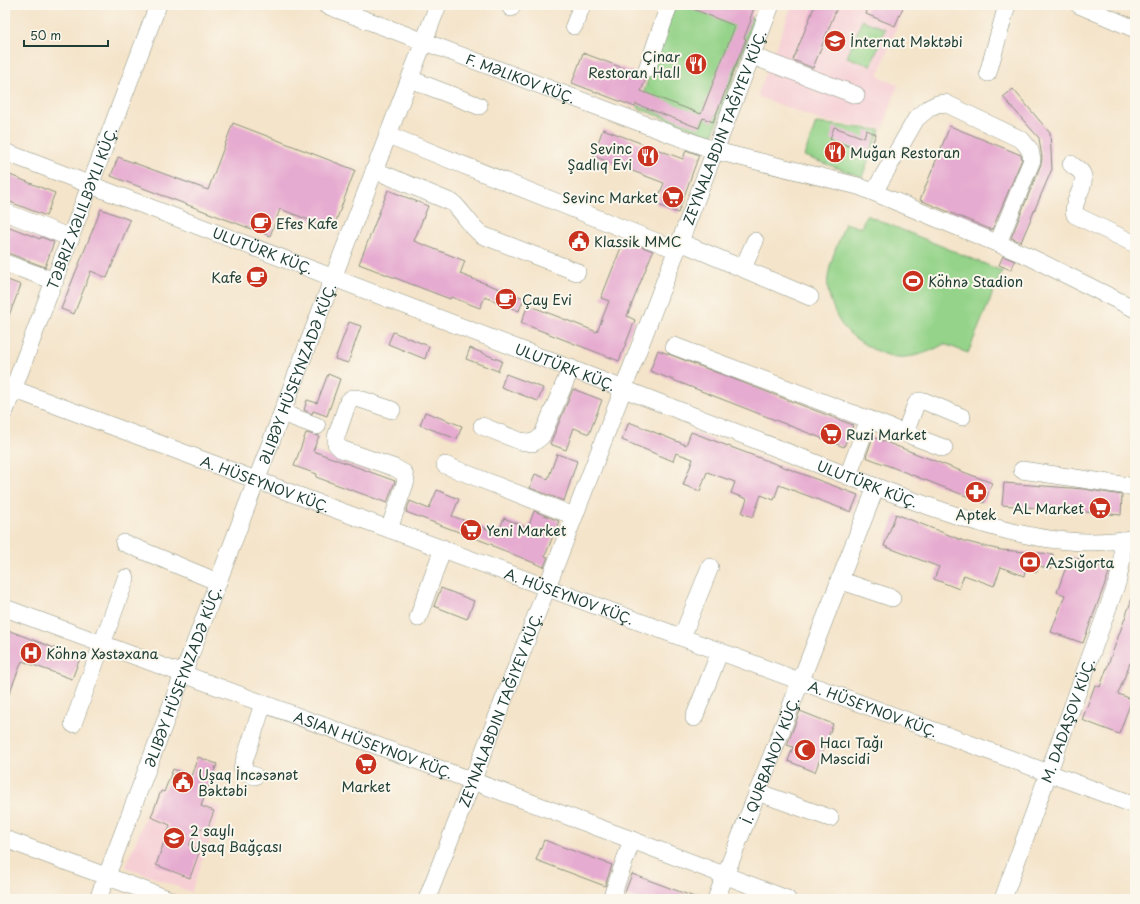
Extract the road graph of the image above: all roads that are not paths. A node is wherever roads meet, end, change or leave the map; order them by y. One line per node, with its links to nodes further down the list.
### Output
1 (158, 5): 23 (street, TƏBRIZ XƏLILBƏYLI KÜÇ.)
2 (326, 5): 11 (street, F. MƏLIKOV KÜÇ.)
3 (438, 5): 11 (street, ƏLIBƏY HÜSEYNZADƏ KÜÇ.)
4 (582, 5): 9 (street)
5 (669, 5): 13 (street)
6 (771, 5): 12 (street)
7 (1007, 5): 14 (street)
8 (1082, 6): 10 (street)
9 (574, 26)
10 (1135, 29)
11 (424, 41): 15 (street, ƏLIBƏY HÜSEYNZADƏ KÜÇ.); 19 (street, F. MƏLIKOV KÜÇ.)
12 (752, 56): 16 (street); 19 (street)
13 (647, 69)
14 (988, 73)
15 (410, 79): 17 (street); 18 (street, ƏLIBƏY HÜSEYNZADƏ KÜÇ.)
16 (856, 95)
17 (479, 106)
18 (388, 135): 22 (street, ƏLIBƏY HÜSEYNZADƏ KÜÇ.); 30 (street)
19 (716, 151): 24 (street, F. MƏLIKOV KÜÇ.); 30 (street)
20 (5, 152): 23 (street, ULUTÜRK KÜÇ.)
21 (1071, 164): 29 (street)
22 (374, 170): 33 (street); 34 (street, ƏLIBƏY HÜSEYNZADƏ KÜÇ.)
23 (91, 185): 26 (street, TƏBRIZ XƏLILBƏYLI KÜÇ.); 34 (street, ULUTÜRK KÜÇ.)
24 (874, 192): 28 (street, F. MƏLIKOV KÜÇ.); 28 (street)
25 (5, 212): 26 (street)
26 (71, 238): 35 (street, TƏBRIZ XƏLILBƏYLI KÜÇ.)
27 (755, 241): 32 (street)
28 (998, 243): 37 (street, F. MƏLIKOV KÜÇ.)
29 (1135, 244)
30 (678, 246): 32 (street); 41 (street)
31 (5, 263): 35 (street)
32 (743, 268): 36 (street)
33 (577, 272)
34 (333, 278): 39 (street, ULUTÜRK KÜÇ.); 44 (street, ƏLIBƏY HÜSEYNZADƏ KÜÇ.)
35 (54, 281): 40 (street, TƏBRIZ XƏLILBƏYLI KÜÇ.)
36 (810, 297)
37 (1135, 309)
38 (674, 346): 46 (street)
39 (571, 368): 41 (street, ULUTÜRK KÜÇ.); 48 (street)
40 (9, 387): 43 (street, TƏBRIZ XƏLILBƏYLI KÜÇ.); 54 (street, A. HÜSEYNOV KÜÇ.)
41 (623, 389): 53 (street, ULUTÜRK KÜÇ.); 57 (street)
42 (392, 410): 58 (street)
43 (5, 411)
44 (282, 413): 47 (street); 54 (street, ƏLIBƏY HÜSEYNZADƏ KÜÇ.)
45 (962, 417): 49 (street)
46 (869, 419): 49 (street); 53 (street)
47 (317, 426)
48 (482, 426)
49 (905, 433): 50 (street)
50 (944, 448)
51 (445, 465): 57 (street)
52 (1022, 470): 56 (street)
53 (848, 476): 55 (street, ULUTÜRK KÜÇ.)
54 (256, 480): 58 (street, A. HÜSEYNOV KÜÇ.); 65 (street, ƏLIBƏY HÜSEYNZADƏ KÜÇ.)
55 (876, 487): 59 (street, ULUTÜRK KÜÇ.); 64 (street, İ. QURBANOV KÜÇ.)
56 (1135, 487)
57 (574, 516): 66 (street)
58 (389, 529): 61 (street, A. HÜSEYNOV KÜÇ.)
59 (1128, 539): 78 (street, M. DADAŞOV KÜÇ.)
60 (124, 543): 65 (street)
61 (443, 548): 66 (street, A. HÜSEYNOV KÜÇ.); 69 (street)
62 (710, 567): 70 (street)
63 (126, 578): 71 (street)
64 (839, 580): 67 (street); 74 (street, İ. QURBANOV KÜÇ.)
65 (218, 582): 73 (street, ƏLIBƏY HÜSEYNZADƏ KÜÇ.)
66 (547, 587): 70 (street, A. HÜSEYNOV KÜÇ.); 80 (street)
67 (892, 598)
68 (5, 608): 71 (street, ASIAN HÜSEYNOV KÜÇ.)
69 (418, 618)
70 (682, 637): 72 (street, A. HÜSEYNOV KÜÇ.)
71 (102, 644): 73 (street, ASIAN HÜSEYNOV KÜÇ.); 77 (street)
72 (720, 651): 74 (street, A. HÜSEYNOV KÜÇ.); 76 (street)
73 (182, 674): 75 (street, ASIAN HÜSEYNOV KÜÇ.); 87 (street, ƏLIBƏY HÜSEYNZADƏ KÜÇ.)
74 (800, 680): 78 (street, A. HÜSEYNOV KÜÇ.); 81 (street, İ. QURBANOV KÜÇ.)
75 (263, 704): 79 (street); 80 (street, ASIAN HÜSEYNOV KÜÇ.)
76 (694, 718)
77 (73, 724)
78 (1048, 773): 82 (street, A. HÜSEYNOV KÜÇ.); 94 (street, M. DADAŞOV KÜÇ.)
79 (255, 776)
80 (473, 782): 85 (street, ASIAN HÜSEYNOV KÜÇ.); 90 (street)
81 (757, 792): 83 (street); 86 (street, İ. QURBANOV KÜÇ.)
82 (1135, 805)
83 (830, 818)
84 (5, 839): 87 (street)
85 (632, 840): 86 (street, ASIAN HÜSEYNOV KÜÇ.); 91 (street)
86 (725, 875): 92 (street, İ. QURBANOV KÜÇ.); 93 (street, ASIAN HÜSEYNOV KÜÇ.)
87 (106, 876): 88 (street, ƏLIBƏY HÜSEYNZADƏ KÜÇ.); 89 (street)
88 (98, 899)
89 (168, 899)
90 (427, 899)
91 (611, 899)
92 (716, 899)
93 (787, 899)
94 (1003, 899)

